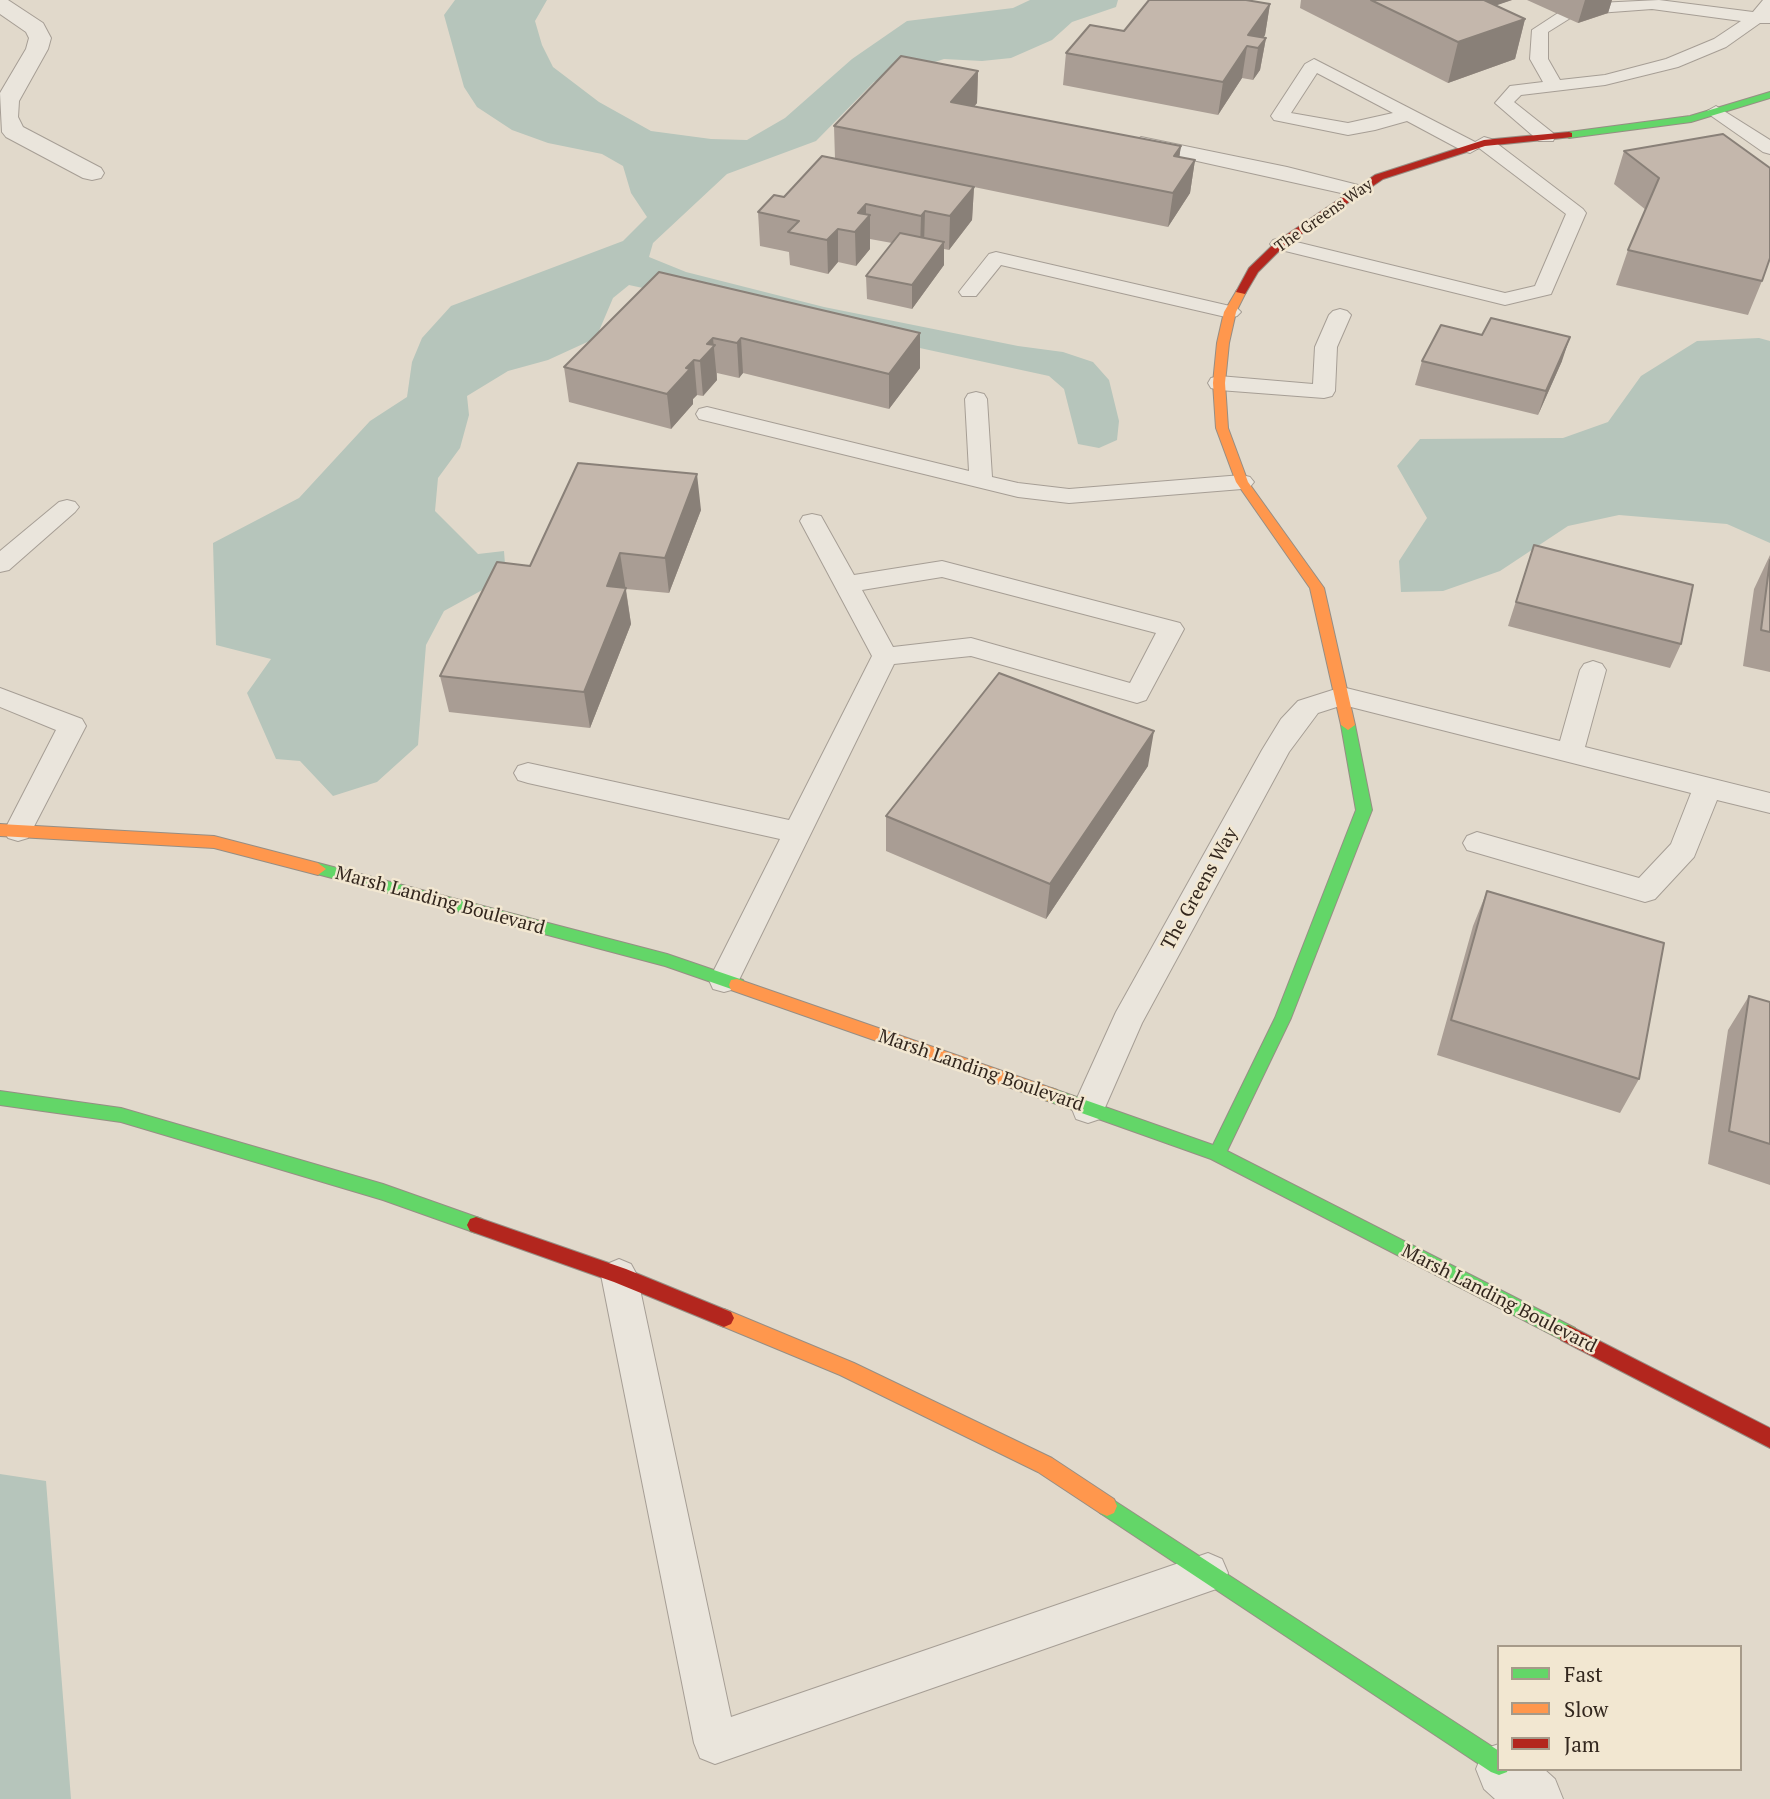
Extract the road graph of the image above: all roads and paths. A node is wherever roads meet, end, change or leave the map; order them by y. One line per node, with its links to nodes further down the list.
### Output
1 (1770, 2): 5 (lane)
2 (0, 4): 14 (street)
3 (1598, 8): 5 (lane)
4 (1564, 17): 6 (lane)
5 (1764, 19): 6 (lane)
6 (1554, 85): 10 (lane)
7 (1770, 95): 8 (street, The Greens Way)
8 (1716, 111): 10 (street, The Greens Way); 13 (lane)
9 (1409, 114): 9 (lane); 12 (lane)
10 (1546, 137): 12 (street, The Greens Way)
11 (1127, 141): 15 (lane)
12 (1477, 145): 15 (street, The Greens Way); 16 (lane)
13 (1770, 148)
14 (92, 173)
15 (1359, 191): 16 (street, The Greens Way)
16 (1280, 244): 18 (street, The Greens Way)
17 (969, 292): 18 (lane)
18 (1230, 313): 20 (street, The Greens Way)
19 (1340, 315): 20 (lane)
20 (1219, 383): 24 (street, The Greens Way)
21 (976, 399): 23 (lane)
22 (706, 414): 23 (lane)
23 (981, 481): 24 (lane)
24 (1242, 482): 31 (street, The Greens Way)
25 (67, 507): 27 (lane)
26 (812, 521): 28 (lane)
27 (0, 564)
28 (846, 584): 29 (lane); 29 (lane)
29 (885, 656): 38 (lane)
30 (1593, 670): 33 (lane)
31 (1342, 696): 33 (lane); 42 (lane, The Greens Way); 43 (street, The Greens Way)
32 (0, 697): 37 (lane)
33 (1570, 753): 35 (lane)
34 (528, 773): 38 (lane)
35 (1707, 788): 36 (lane); 39 (lane)
36 (1770, 803)
37 (9, 830): 40 (street, Marsh Landing Boulevard)
38 (797, 832): 40 (lane)
39 (1477, 843)
40 (724, 980): 42 (street, Marsh Landing Boulevard)
41 (0, 1097): 44 (street)
42 (1088, 1109): 43 (street, Marsh Landing Boulevard)
43 (1217, 1154): 45 (street, Marsh Landing Boulevard)
44 (619, 1275): 46 (street); 46 (lane)
45 (1770, 1438)
46 (1208, 1573): 47 (street)
47 (1497, 1763)
48 (1506, 1771): 49 (street)
49 (1535, 1799)

